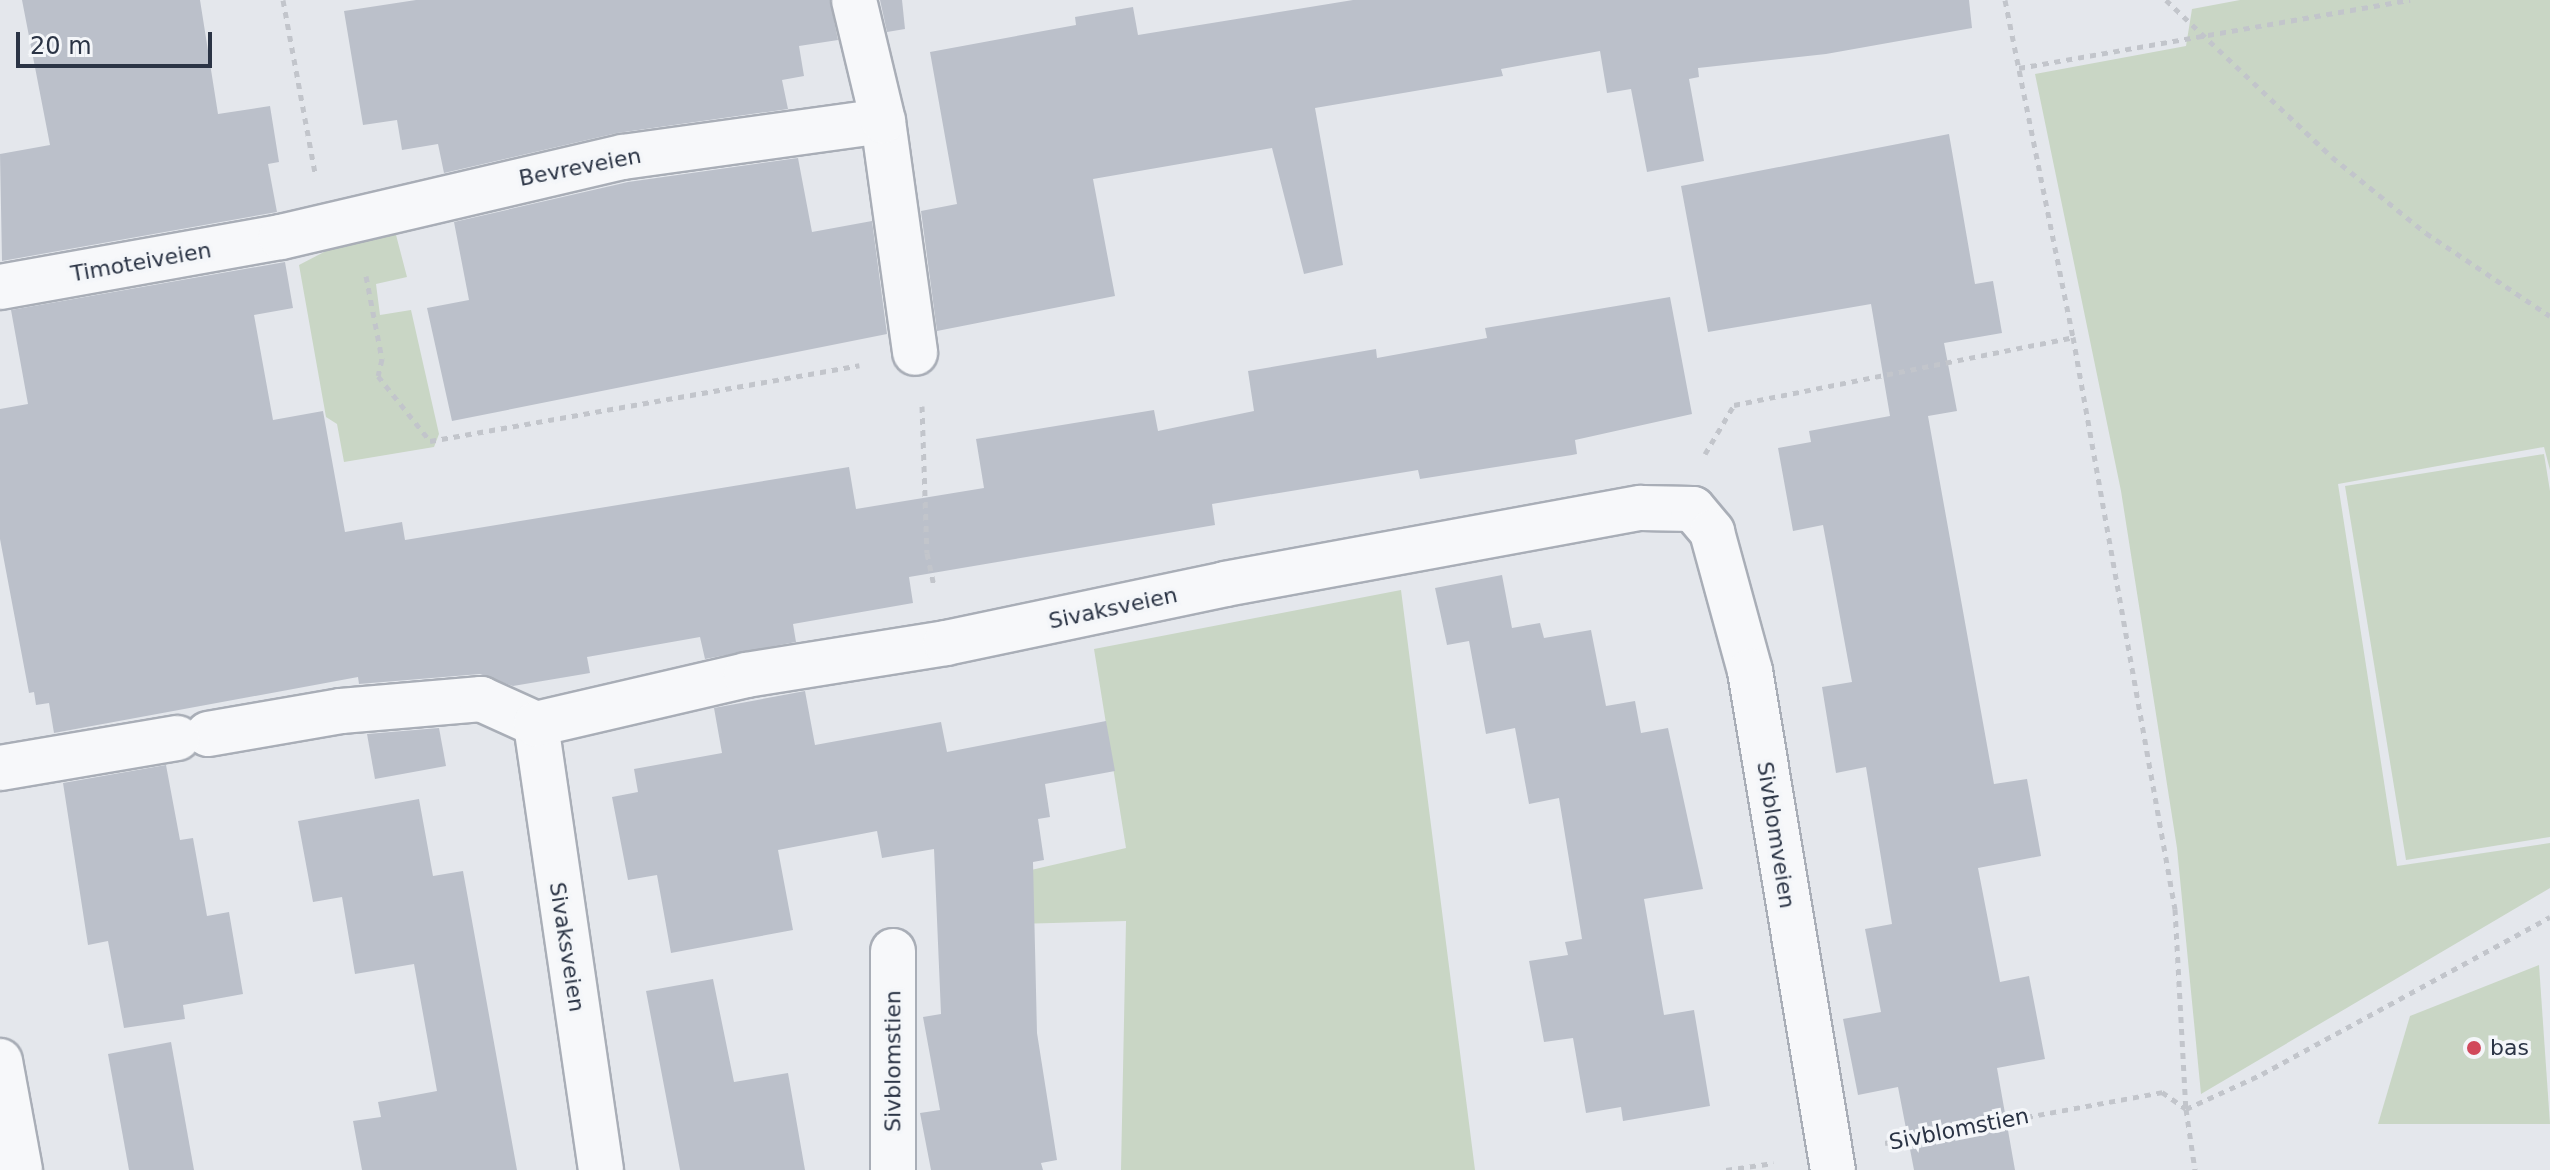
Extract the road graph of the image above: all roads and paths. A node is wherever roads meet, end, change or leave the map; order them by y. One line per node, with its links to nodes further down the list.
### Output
1 (283, 0): 9 (path)
2 (854, 0): 8 (street)
3 (2005, 0): 7 (path)
4 (2166, 0): 6 (path)
5 (2410, 0): 6 (path)
6 (2207, 35): 7 (path); 12 (path)
7 (2019, 68): 13 (path)
8 (883, 121): 9 (street, Bevreveien); 14 (street)
9 (336, 224): 10 (street, Bevreveien); 14 (path)
10 (281, 237): 11 (street, Timoteiveien)
11 (0, 287)
12 (2550, 316)
13 (2073, 337): 15 (path); 22 (path)
14 (915, 353): 16 (path)
15 (1693, 509): 16 (street, Sivaksveien); 23 (street, Sivblomveien)
16 (946, 643): 17 (street, Sivaksveien)
17 (536, 724): 18 (street); 25 (street, Sivaksveien)
18 (0, 768)
19 (2550, 917): 22 (path)
20 (893, 951): 26 (street, Sivblomstien)
21 (0, 1061): 24 (street)
22 (2186, 1109): 23 (path, Sivblomstien); 28 (path)
23 (1832, 1162): 27 (path, Sivblomstien)
24 (20, 1170)
25 (601, 1170)
26 (893, 1170)
27 (1726, 1170)
28 (2195, 1170)

